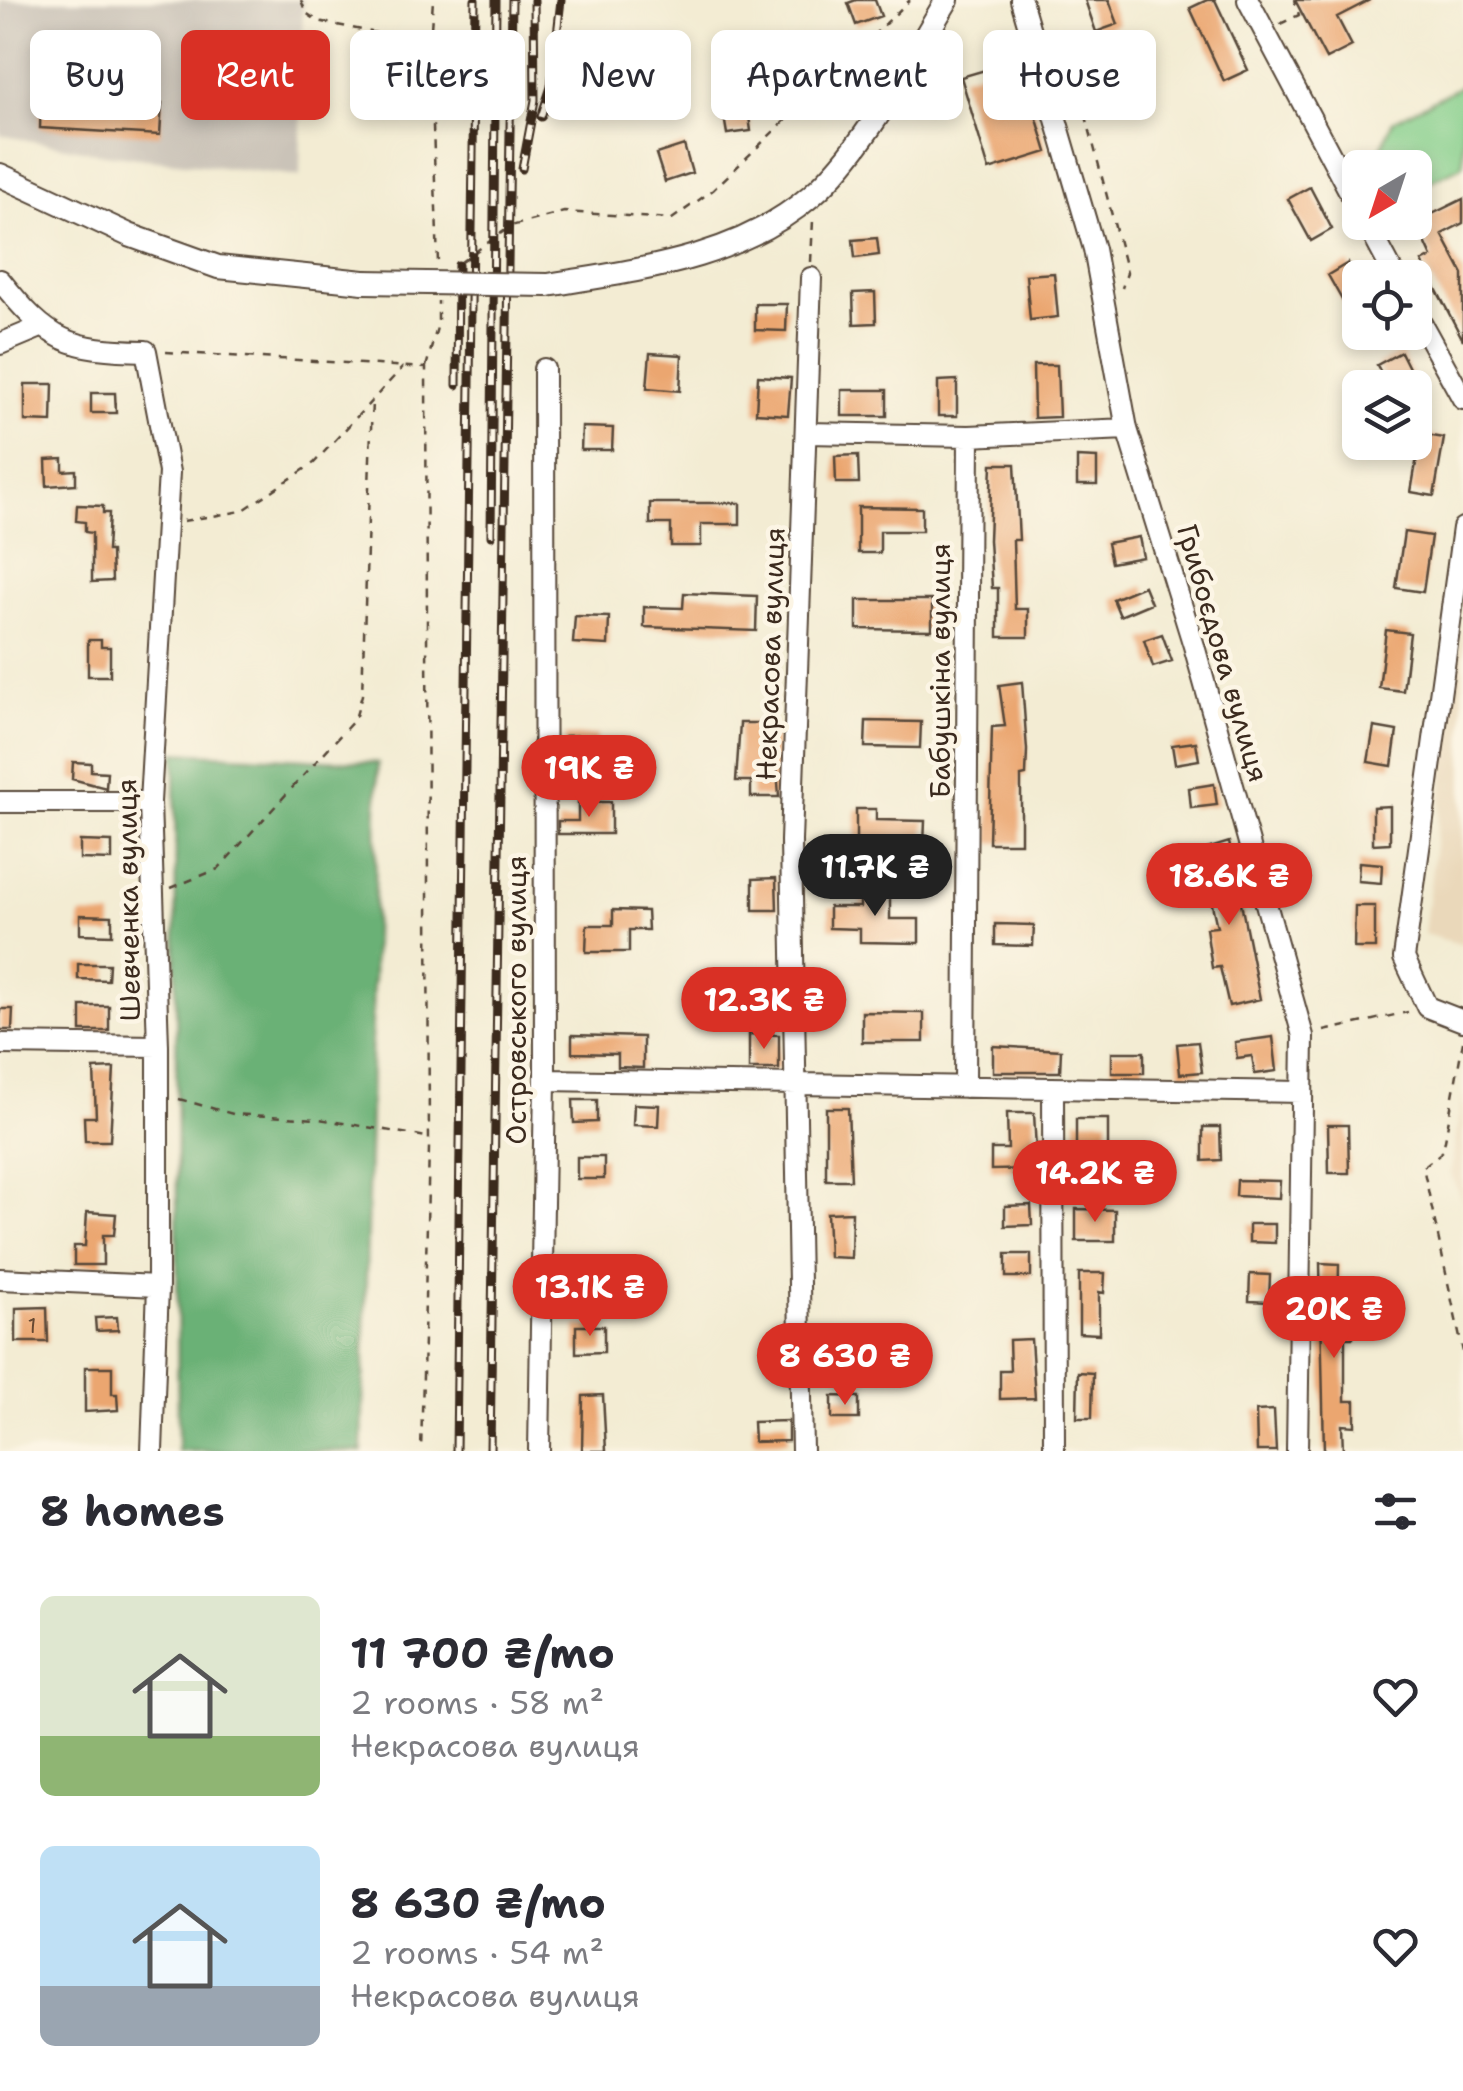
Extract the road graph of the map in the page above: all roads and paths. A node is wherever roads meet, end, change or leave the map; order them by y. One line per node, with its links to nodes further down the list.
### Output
1 (301, 0): 8 (path)
2 (433, 0): 9 (path)
3 (910, 0): 16 (path)
4 (946, 0): 15 (street)
5 (1020, 0): 31 (street, Грибоєдова вулиця)
6 (1248, 0): 10 (street)
7 (1294, 0): 10 (path)
8 (362, 30)
9 (431, 30)
10 (1265, 31): 14 (street)
11 (433, 120): 17 (path)
12 (1086, 120): 21 (path)
13 (0, 175): 15 (street, bridge)
14 (1342, 178)
15 (813, 194): 18 (path)
16 (458, 264)
17 (439, 268)
18 (811, 278): 32 (street, Некрасова вулиця)
19 (0, 280): 22 (street)
20 (438, 286): 27 (path)
21 (1121, 290)
22 (44, 326): 24 (street); 25 (street)
23 (1432, 343): 29 (street)
24 (0, 344)
25 (146, 351): 26 (path); 34 (street, Шевченка вулиця)
26 (404, 366): 27 (path); 30 (path)
27 (426, 368): 51 (path)
28 (544, 369): 45 (street, Островського вулиця)
29 (1463, 399)
30 (372, 400): 34 (path); 38 (path)
31 (1128, 428): 33 (street); 41 (street, Грибоєдова вулиця)
32 (806, 433): 33 (street); 46 (street, Некрасова вулиця)
33 (969, 436): 47 (street, Бабушкіна вулиця)
34 (166, 524): 37 (street, Шевченка вулиця)
35 (1463, 528): 39 (street)
36 (0, 802): 37 (street)
37 (150, 802): 38 (street, Шевченка вулиця)
38 (153, 895): 44 (street, Шевченка вулиця)
39 (1427, 1007): 40 (street); 41 (path)
40 (1463, 1021)
41 (1303, 1036): 49 (street, Грибоєдова вулиця)
42 (1463, 1039): 54 (path)
43 (0, 1044): 44 (street)
44 (158, 1046): 50 (street, Шевченка вулиця)
45 (545, 1080): 46 (street); 57 (street, Островського вулиця)
46 (795, 1086): 47 (street); 58 (street, Некрасова вулиця)
47 (964, 1087): 48 (street)
48 (1053, 1088): 49 (street); 59 (street)
49 (1302, 1092): 60 (street, Грибоєдова вулиця)
50 (158, 1093): 51 (path); 53 (street, Шевченка вулиця)
51 (429, 1137): 56 (path)
52 (0, 1280): 53 (street)
53 (158, 1286): 55 (street, Шевченка вулиця)
54 (1463, 1352)
55 (152, 1451)
56 (422, 1451)
57 (539, 1451)
58 (802, 1451)
59 (1054, 1451)
60 (1297, 1451)

